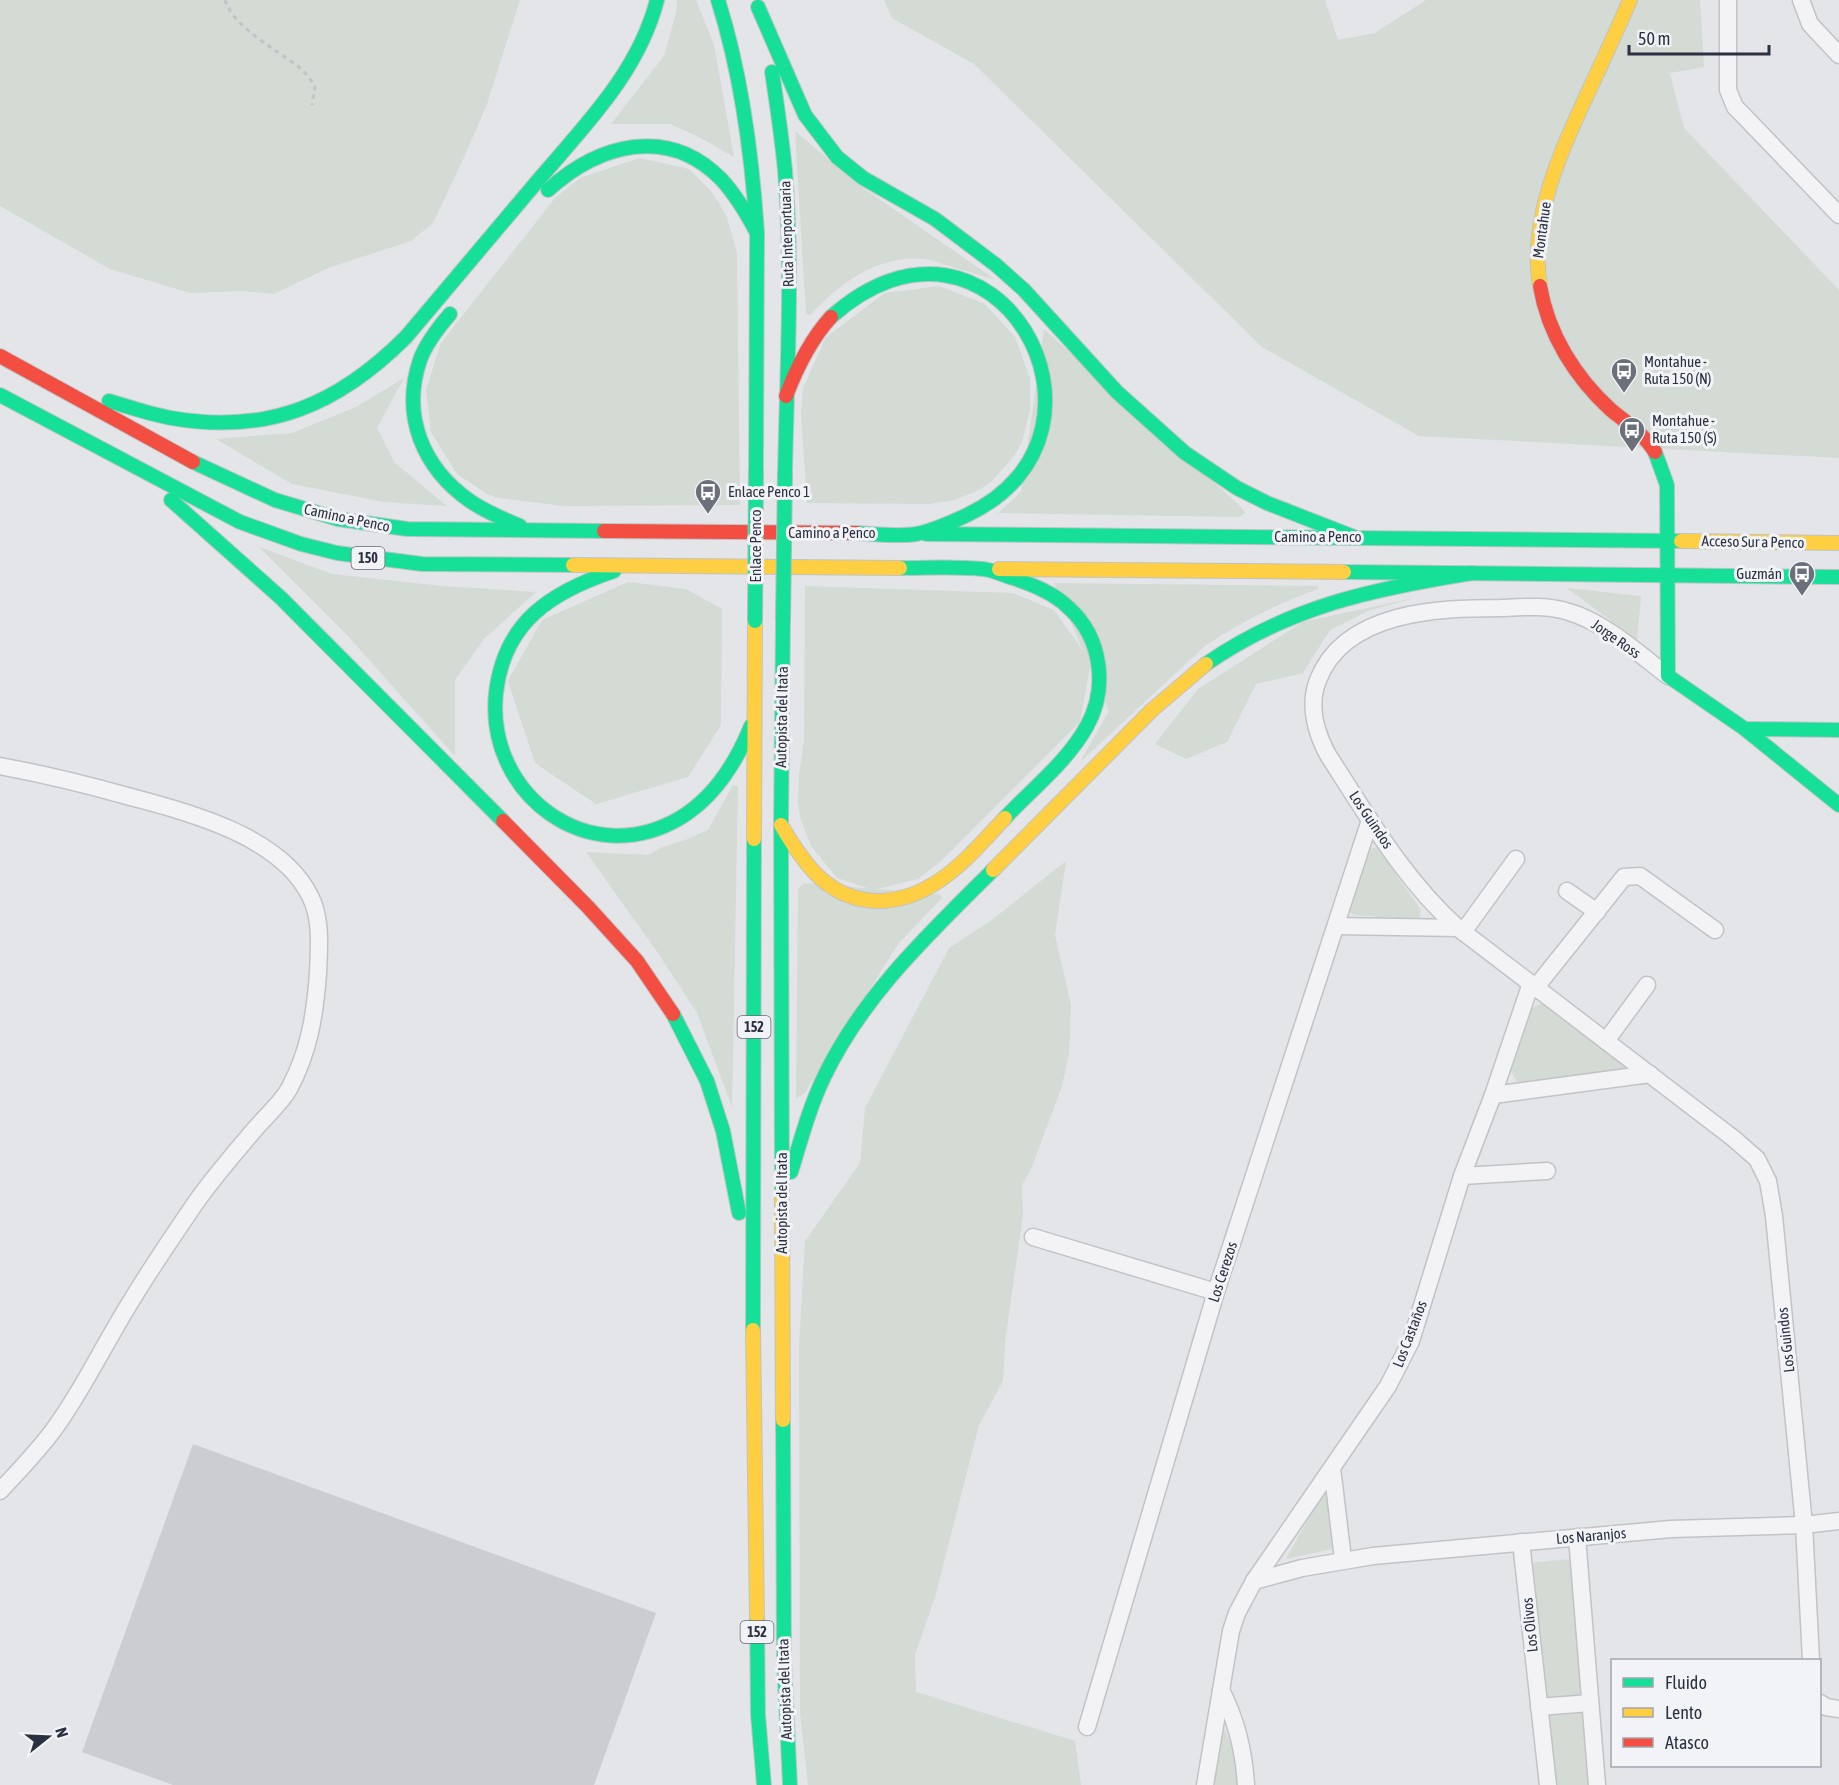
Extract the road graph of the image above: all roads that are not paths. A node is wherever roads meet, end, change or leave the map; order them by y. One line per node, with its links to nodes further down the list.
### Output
1 (657, 0): 13 (main road)
2 (718, 0): 10 (main road, Ruta Interportuaria)
3 (1630, 0): 22 (main road, Montahue)
4 (1728, 0): 8 (street)
5 (1801, 0): 7 (street)
6 (757, 4): 15 (main road, Ruta Interportuaria); 21 (main road)
7 (1839, 55)
8 (1839, 215)
9 (523, 220): 10 (main road)
10 (757, 233): 17 (main road, Ruta Interportuaria)
11 (457, 304): 19 (main road)
12 (0, 356): 13 (main road, Camino a Penco / 150)
13 (44, 379): 19 (main road, Camino a Penco / 150)
14 (0, 395): 16 (main road, 150)
15 (786, 396): 18 (main road, Ruta Interportuaria); 20 (main road)
16 (121, 460): 24 (main road, 150); 56 (main road)
17 (756, 470): 29 (main road, Enlace Penco, bridge)
18 (785, 472): 30 (main road, Enlace Penco, bridge)
19 (538, 531): 20 (main road, Camino a Penco / 150)
20 (916, 534): 21 (main road, Camino a Penco)
21 (1353, 537): 22 (main road, Camino a Penco)
22 (1667, 541): 23 (main road, Acceso Sur a Penco); 27 (main road, Montahue)
23 (1839, 543)
24 (635, 566): 25 (main road, 150); 33 (main road)
25 (983, 569): 26 (main road); 39 (main road)
26 (1472, 573): 27 (main road); 53 (main road)
27 (1667, 576): 28 (main road); 31 (main road, Montahue)
28 (1839, 577)
29 (755, 621): 33 (main road, Autopista del Itata / 152)
30 (783, 621): 39 (main road, Autopista del Itata / 152)
31 (1668, 676): 32 (street, Jorge Ross); 34 (main road, Jorge Ross)
32 (1314, 697): 38 (street, Los Guindos)
33 (755, 717): 56 (main road, Autopista del Itata / 152)
34 (1745, 729): 35 (main road); 37 (main road, Jorge Ross)
35 (1839, 730)
36 (0, 766): 58 (street)
37 (1839, 805)
38 (1370, 820): 43 (street, Los Cerezos); 44 (street, Los Guindos)
39 (781, 825): 53 (main road, Autopista del Itata / 152)
40 (1516, 859): 44 (street)
41 (1567, 891): 42 (street)
42 (1597, 912): 45 (street); 47 (street)
43 (1336, 926): 44 (street); 55 (street, Los Cerezos)
44 (1460, 930): 47 (street, Los Guindos)
45 (1715, 930)
46 (1647, 984): 48 (street)
47 (1533, 985): 48 (street, Los Guindos); 50 (street, Los Castaños)
48 (1606, 1041): 49 (street, Los Guindos)
49 (1650, 1074): 50 (street); 60 (street, Los Guindos)
50 (1493, 1095): 52 (street, Los Castaños)
51 (1547, 1171): 52 (street)
52 (1462, 1176): 57 (street, Los Castaños)
53 (782, 1216): 73 (main road, Autopista del Itata / 152)
54 (1033, 1237): 55 (street)
55 (1216, 1292): 71 (street, Los Cerezos)
56 (753, 1336): 72 (main road, Autopista del Itata / 152)
57 (1332, 1468): 63 (street); 64 (street, Los Castaños)
58 (0, 1491)
59 (1839, 1521): 60 (street, Los Naranjos)
60 (1804, 1525): 61 (street, Los Naranjos); 65 (street, Los Guindos)
61 (1577, 1537): 62 (street, Los Naranjos); 67 (street)
62 (1521, 1542): 63 (street, Los Naranjos); 69 (street, Los Olivos)
63 (1343, 1559): 64 (street, Los Naranjos)
64 (1254, 1581): 66 (street, Los Castaños)
65 (1811, 1659)
66 (1221, 1690): 74 (street, Los Castaños); 75 (street)
67 (1590, 1703): 69 (street); 77 (street)
68 (1821, 1704): 70 (street)
69 (1539, 1707): 76 (street, Los Olivos)
70 (1839, 1709)
71 (1087, 1727)
72 (764, 1785)
73 (790, 1785)
74 (1205, 1785)
75 (1246, 1785)
76 (1548, 1785)
77 (1597, 1785)

